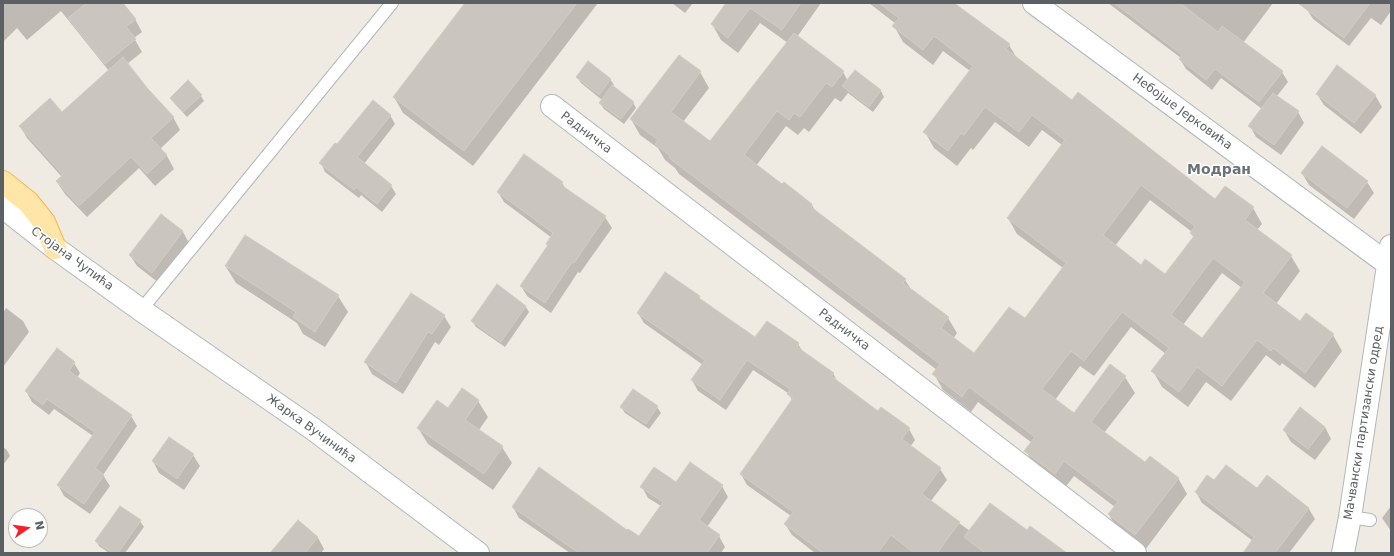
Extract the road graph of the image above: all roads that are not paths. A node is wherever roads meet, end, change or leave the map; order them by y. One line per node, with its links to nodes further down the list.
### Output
1 (392, 3): 8 (lane)
2 (1034, 3): 7 (street, Небојше Јерковића)
3 (552, 106): 10 (street, Радничка)
4 (3, 182): 6 (main road)
5 (3, 207): 6 (street, Стојана Чупића)
6 (56, 248): 8 (street, Стојана Чупића)
7 (1389, 255): 11 (street, Мачвански партизански одред)
8 (142, 310): 9 (street, Жарка Вучинића)
9 (478, 553)
10 (1135, 553)
11 (1343, 553)

